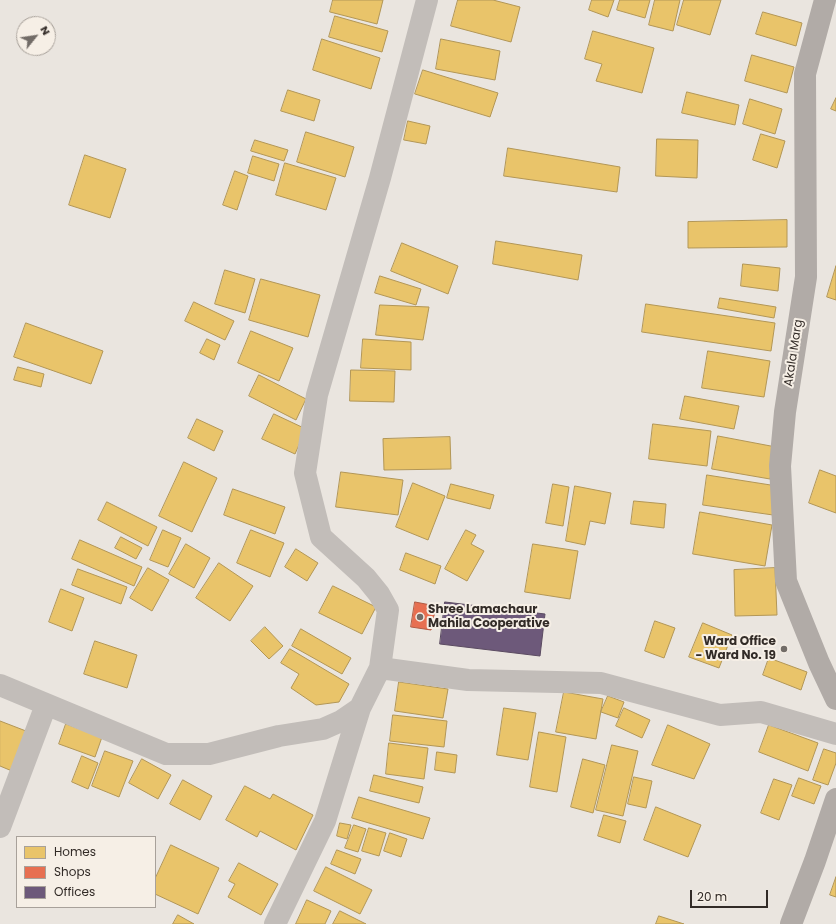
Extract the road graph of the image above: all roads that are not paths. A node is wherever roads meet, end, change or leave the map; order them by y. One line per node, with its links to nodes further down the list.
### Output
1 (427, 0): 3 (street)
2 (824, 0): 5 (main road, Akala Marg)
3 (380, 668): 7 (street); 8 (street)
4 (0, 685): 6 (street)
5 (836, 699)
6 (46, 705): 7 (street); 10 (street)
7 (360, 708): 11 (street)
8 (836, 734)
9 (836, 799): 12 (main road)
10 (0, 827)
11 (275, 924)
12 (791, 924)

